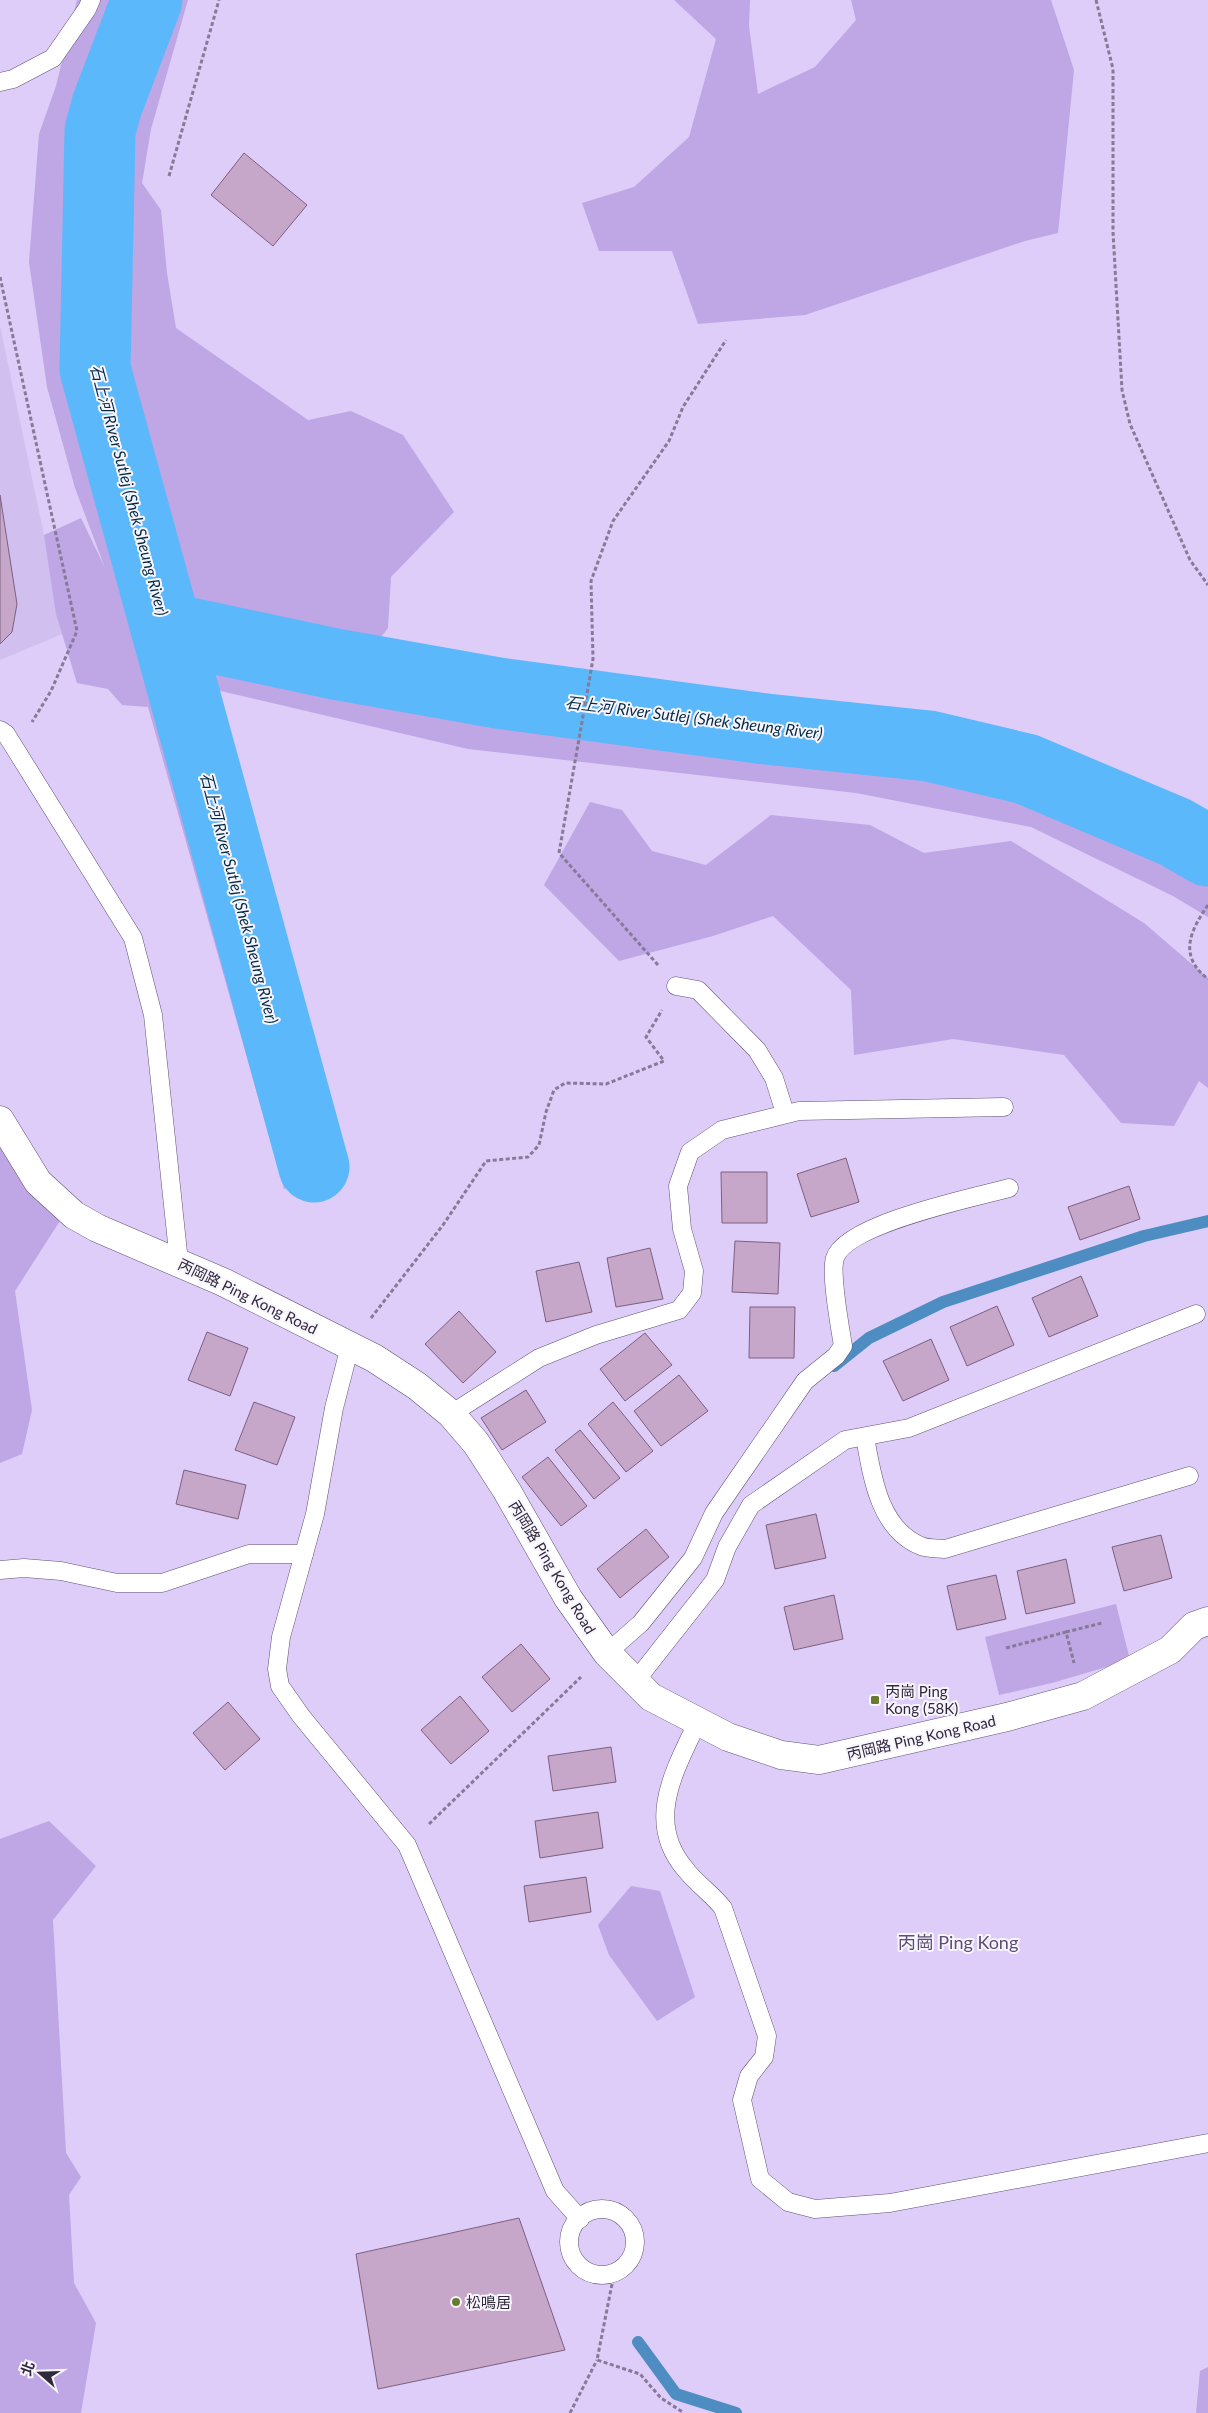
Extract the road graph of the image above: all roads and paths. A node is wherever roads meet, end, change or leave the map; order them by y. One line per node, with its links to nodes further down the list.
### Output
1 (91, 0): 4 (lane)
2 (219, 0): 5 (path)
3 (1096, 0): 8 (path)
4 (0, 82)
5 (169, 176)
6 (0, 277): 10 (path)
7 (726, 340): 13 (path)
8 (1208, 585)
9 (0, 730): 10 (lane)
10 (16, 750): 18 (lane)
11 (1208, 905): 12 (path)
12 (1208, 979)
13 (676, 986): 15 (lane); 20 (path)
14 (1004, 1107): 15 (lane)
15 (785, 1113): 21 (lane)
16 (0, 1120): 18 (street, 丙岡路 Ping Kong Road)
17 (1009, 1188): 30 (lane)
18 (179, 1262): 20 (street, 丙岡路 Ping Kong Road)
19 (1196, 1314): 22 (lane)
20 (350, 1346): 21 (street, 丙岡路 Ping Kong Road); 24 (lane)
21 (451, 1414): 30 (street, 丙岡路 Ping Kong Road)
22 (865, 1436): 23 (lane); 31 (lane)
23 (1189, 1476)
24 (304, 1554): 25 (lane); 34 (lane)
25 (0, 1570)
26 (1208, 1621): 32 (street, 丙岡路 Ping Kong Road)
27 (1102, 1623): 28 (path)
28 (1066, 1632): 29 (path); 32 (path)
29 (1006, 1648)
30 (607, 1653): 31 (street, 丙岡路 Ping Kong Road); 34 (path)
31 (634, 1683): 33 (street, 丙岡路 Ping Kong Road)
32 (1083, 1696): 33 (street, 丙岡路 Ping Kong Road)
33 (697, 1723): 35 (lane)
34 (407, 1845): 36 (lane)
35 (1208, 2143)
36 (580, 2218)
37 (612, 2284): 38 (path)
38 (597, 2360): 39 (path); 40 (path)
39 (570, 2413)
40 (684, 2413)

